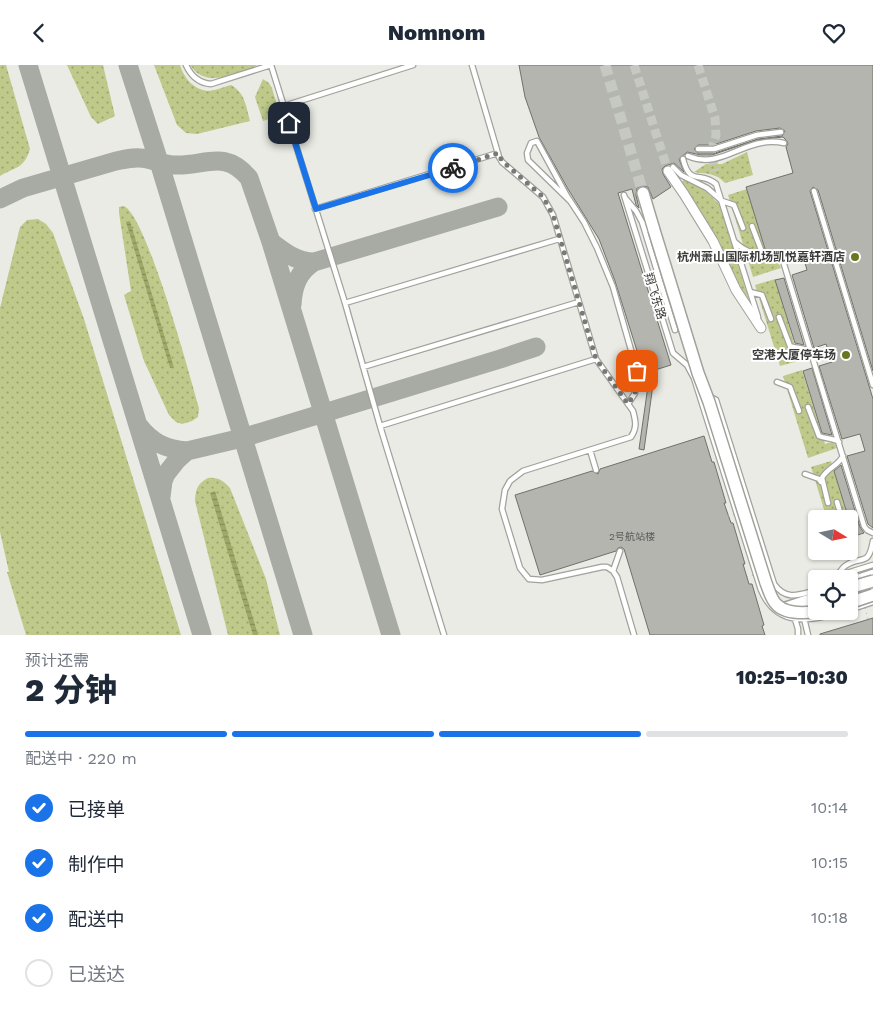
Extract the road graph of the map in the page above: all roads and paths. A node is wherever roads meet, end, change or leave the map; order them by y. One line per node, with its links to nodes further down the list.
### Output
1 (186, 65): 2 (lane)
2 (271, 65): 5 (lane)
3 (413, 65): 5 (lane)
4 (472, 65): 10 (lane)
5 (284, 106): 20 (lane)
6 (781, 132): 9 (lane)
7 (784, 143): 18 (lane)
8 (863, 143): 11 (path)
9 (698, 149)
10 (498, 153): 20 (lane); 23 (lane)
11 (870, 165): 12 (path); 13 (path); 15 (path)
12 (873, 165)
13 (866, 167)
14 (670, 169): 18 (lane); 33 (street)
15 (873, 171)
16 (643, 193): 75 (main road, bridge)
17 (812, 193): 39 (lane)
18 (722, 201): 22 (lane); 25 (lane)
19 (571, 202): 19 (lane); 41 (lane)
20 (316, 209): 30 (lane)
21 (752, 225): 27 (lane)
22 (743, 228)
23 (560, 239): 29 (lane); 30 (lane)
24 (873, 240): 26 (path)
25 (735, 242): 27 (lane); 28 (lane)
26 (865, 243)
27 (763, 255): 35 (lane)
28 (750, 292): 32 (lane); 33 (lane)
29 (579, 302): 36 (lane); 37 (lane)
30 (345, 303): 37 (lane)
31 (779, 317): 35 (lane)
32 (771, 319)
33 (761, 328)
34 (675, 330): 40 (lane, 翔飞东路)
35 (810, 352): 45 (lane)
36 (596, 359): 41 (lane); 44 (lane)
37 (363, 367): 44 (lane)
38 (777, 382): 43 (lane)
39 (873, 385)
40 (698, 391): 67 (lane); 80 (lane, 翔飞东路)
41 (628, 404): 46 (lane)
42 (808, 407): 45 (lane)
43 (799, 411)
44 (380, 426): 81 (lane)
45 (839, 443): 47 (lane)
46 (590, 450): 48 (lane); 62 (lane)
47 (843, 456): 50 (lane); 54 (lane)
48 (596, 470)
49 (806, 474): 50 (lane)
50 (823, 485): 52 (lane)
51 (837, 502): 53 (lane)
52 (828, 503)
53 (839, 510)
54 (873, 533)
55 (873, 541): 57 (lane)
56 (620, 551): 62 (lane)
57 (846, 565): 59 (lane); 60 (lane)
58 (873, 565): 61 (lane)
59 (842, 570)
60 (847, 570)
61 (857, 570)
62 (613, 571): 82 (lane)
63 (873, 572): 64 (lane)
64 (858, 576)
65 (873, 581): 68 (main road, bridge)
66 (873, 590): 69 (lane)
67 (808, 592)
68 (858, 593)
69 (858, 595)
70 (873, 595): 71 (main road, bridge)
71 (858, 597)
72 (858, 599): 74 (lane)
73 (808, 601): 75 (main road)
74 (873, 602)
75 (783, 609): 76 (main road, bridge)
76 (808, 612)
77 (808, 615): 78 (lane)
78 (804, 618): 79 (lane); 80 (lane); 84 (lane)
79 (808, 618)
80 (795, 619): 83 (lane)
81 (444, 635)
82 (634, 635)
83 (798, 635)
84 (808, 635)

